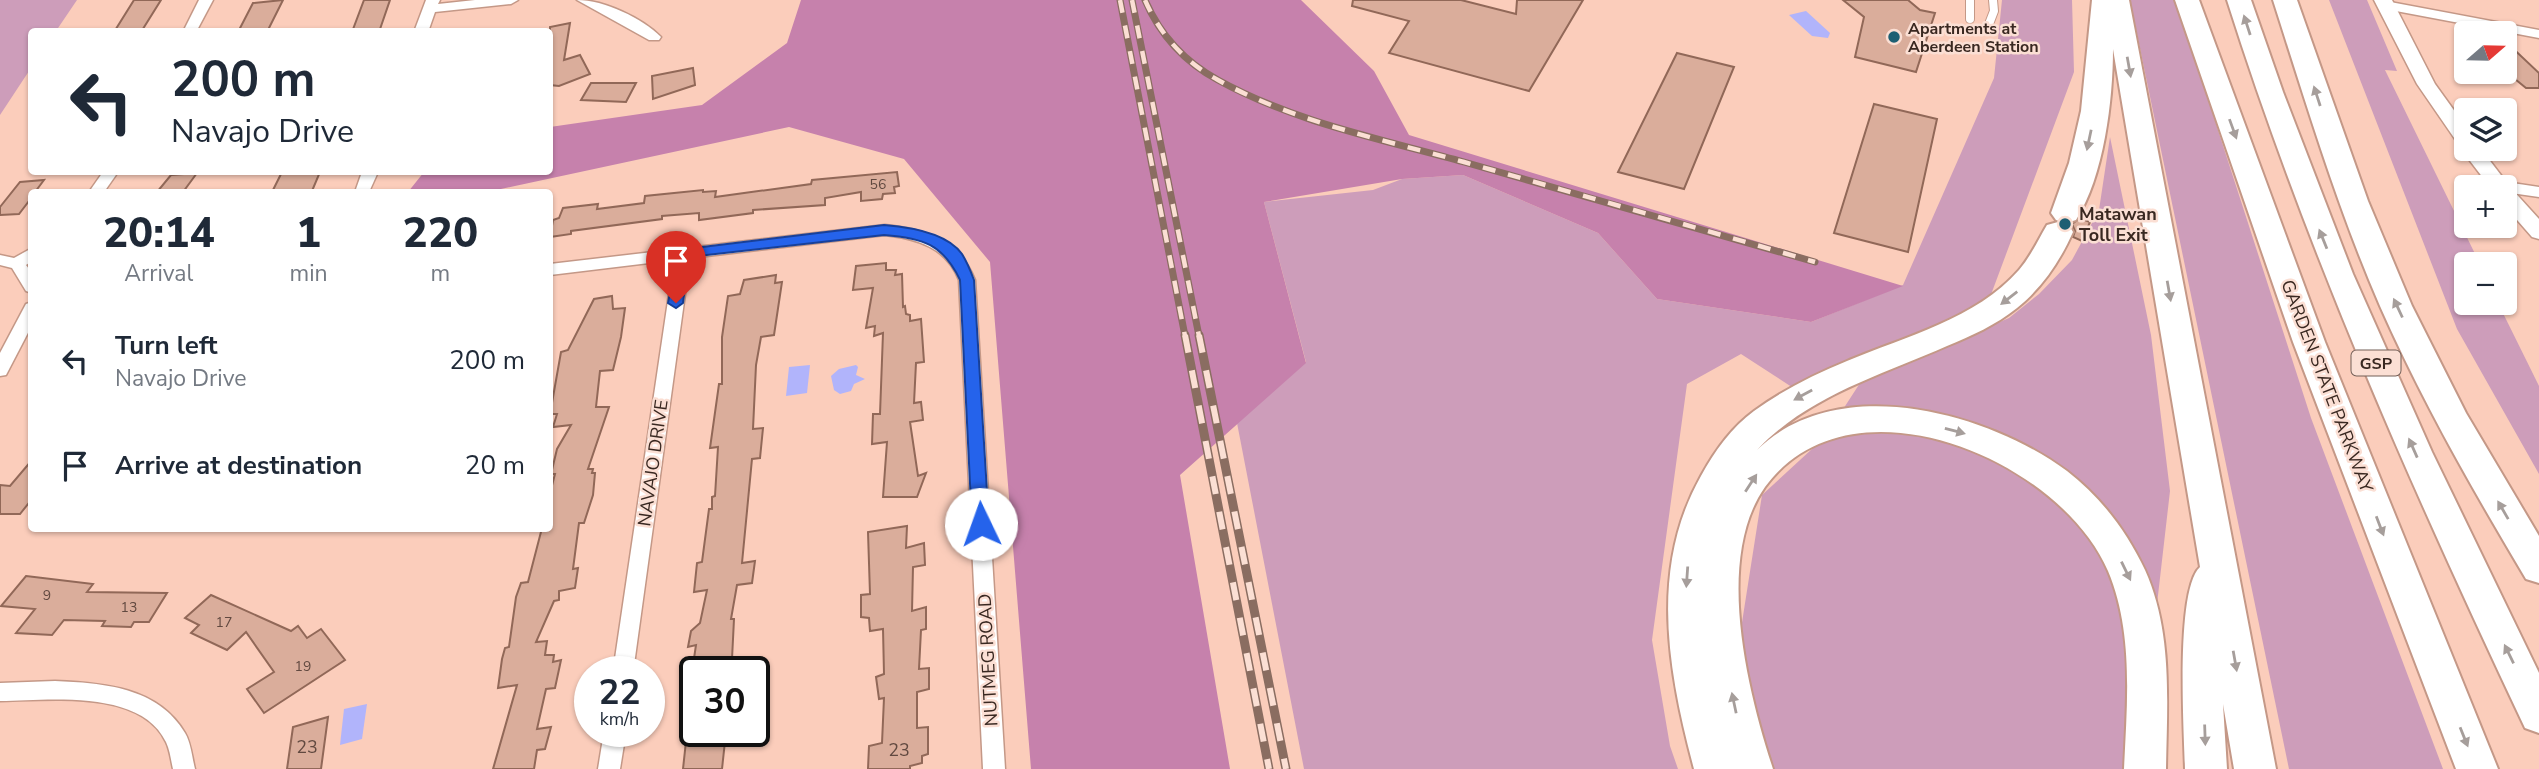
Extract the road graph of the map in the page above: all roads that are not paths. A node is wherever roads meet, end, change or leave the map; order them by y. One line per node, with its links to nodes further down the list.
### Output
1 (206, 0): 15 (street)
2 (512, 0): 12 (street)
3 (584, 0): 18 (street)
4 (1970, 0): 13 (lane)
5 (1993, 0): 14 (lane)
6 (2104, 0): 41 (highway, one-way to 41)
7 (2117, 0): 32 (highway, one-way to 32)
8 (2187, 0): 46 (highway, GARDEN STATE PARKWAY, one-way to 46)
9 (2239, 0): 36 (highway, GSP, one-way to 9)
10 (2285, 0): 33 (highway, GSP, one-way to 10)
11 (2384, 3): 17 (street); 19 (street)
12 (431, 5): 16 (street)
13 (1970, 19)
14 (1989, 24)
15 (191, 28)
16 (422, 28)
17 (2539, 34)
18 (654, 37)
19 (2454, 123)
20 (2517, 190): 21 (street)
21 (2539, 192)
22 (2517, 207): 23 (street)
23 (2539, 232)
24 (683, 253): 28 (street, NUTMEG ROAD); 34 (street, NAVAJO DRIVE); 40 (street, NUTMEG ROAD)
25 (28, 256): 27 (street)
26 (0, 260): 27 (street)
27 (17, 264): 29 (street)
28 (553, 269)
29 (28, 281)
30 (28, 316): 31 (street)
31 (0, 370)
32 (2215, 545): 44 (highway, one-way to 44); 45 (highway, one-way to 45)
33 (2539, 568)
34 (625, 656)
35 (0, 692): 38 (street)
36 (2539, 715)
37 (613, 747): 39 (street)
38 (184, 769)
39 (609, 769)
40 (994, 769)
41 (1715, 769)
42 (1752, 769): 43 (highway, one-way to 43)
43 (2145, 769)
44 (2206, 769)
45 (2255, 769)
46 (2477, 769)

